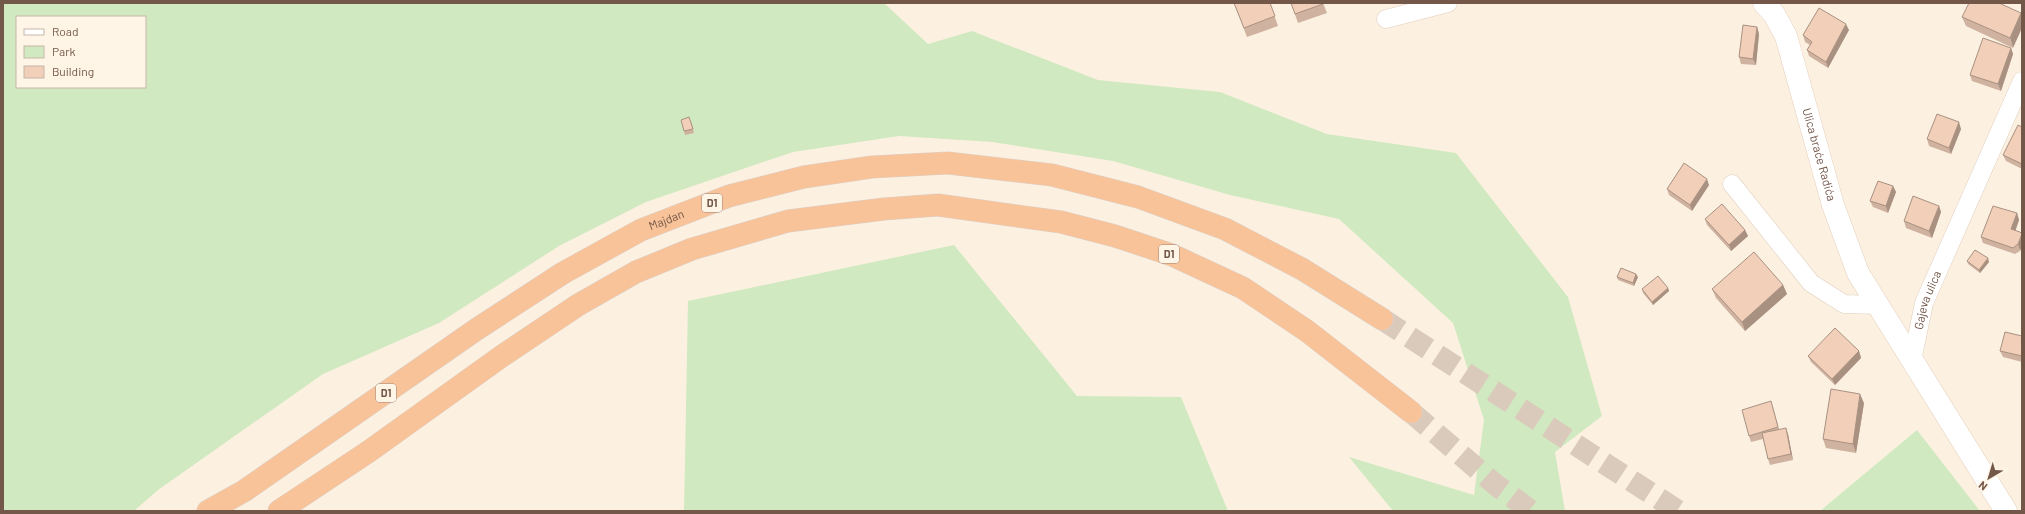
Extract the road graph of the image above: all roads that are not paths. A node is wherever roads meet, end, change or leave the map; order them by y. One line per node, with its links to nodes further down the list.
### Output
1 (1448, 3): 3 (street)
2 (1764, 3): 6 (main road, Ulica braće Radića)
3 (1386, 20)
4 (2022, 81): 8 (street, Gajeva ulica)
5 (1732, 184): 6 (street)
6 (1878, 305): 8 (main road, Ulica braće Radića)
7 (1382, 319): 10 (highway, Majdan / D1)
8 (1912, 361): 12 (main road)
9 (1412, 412): 11 (highway, D1)
10 (208, 511)
11 (279, 511)
12 (2006, 511)

